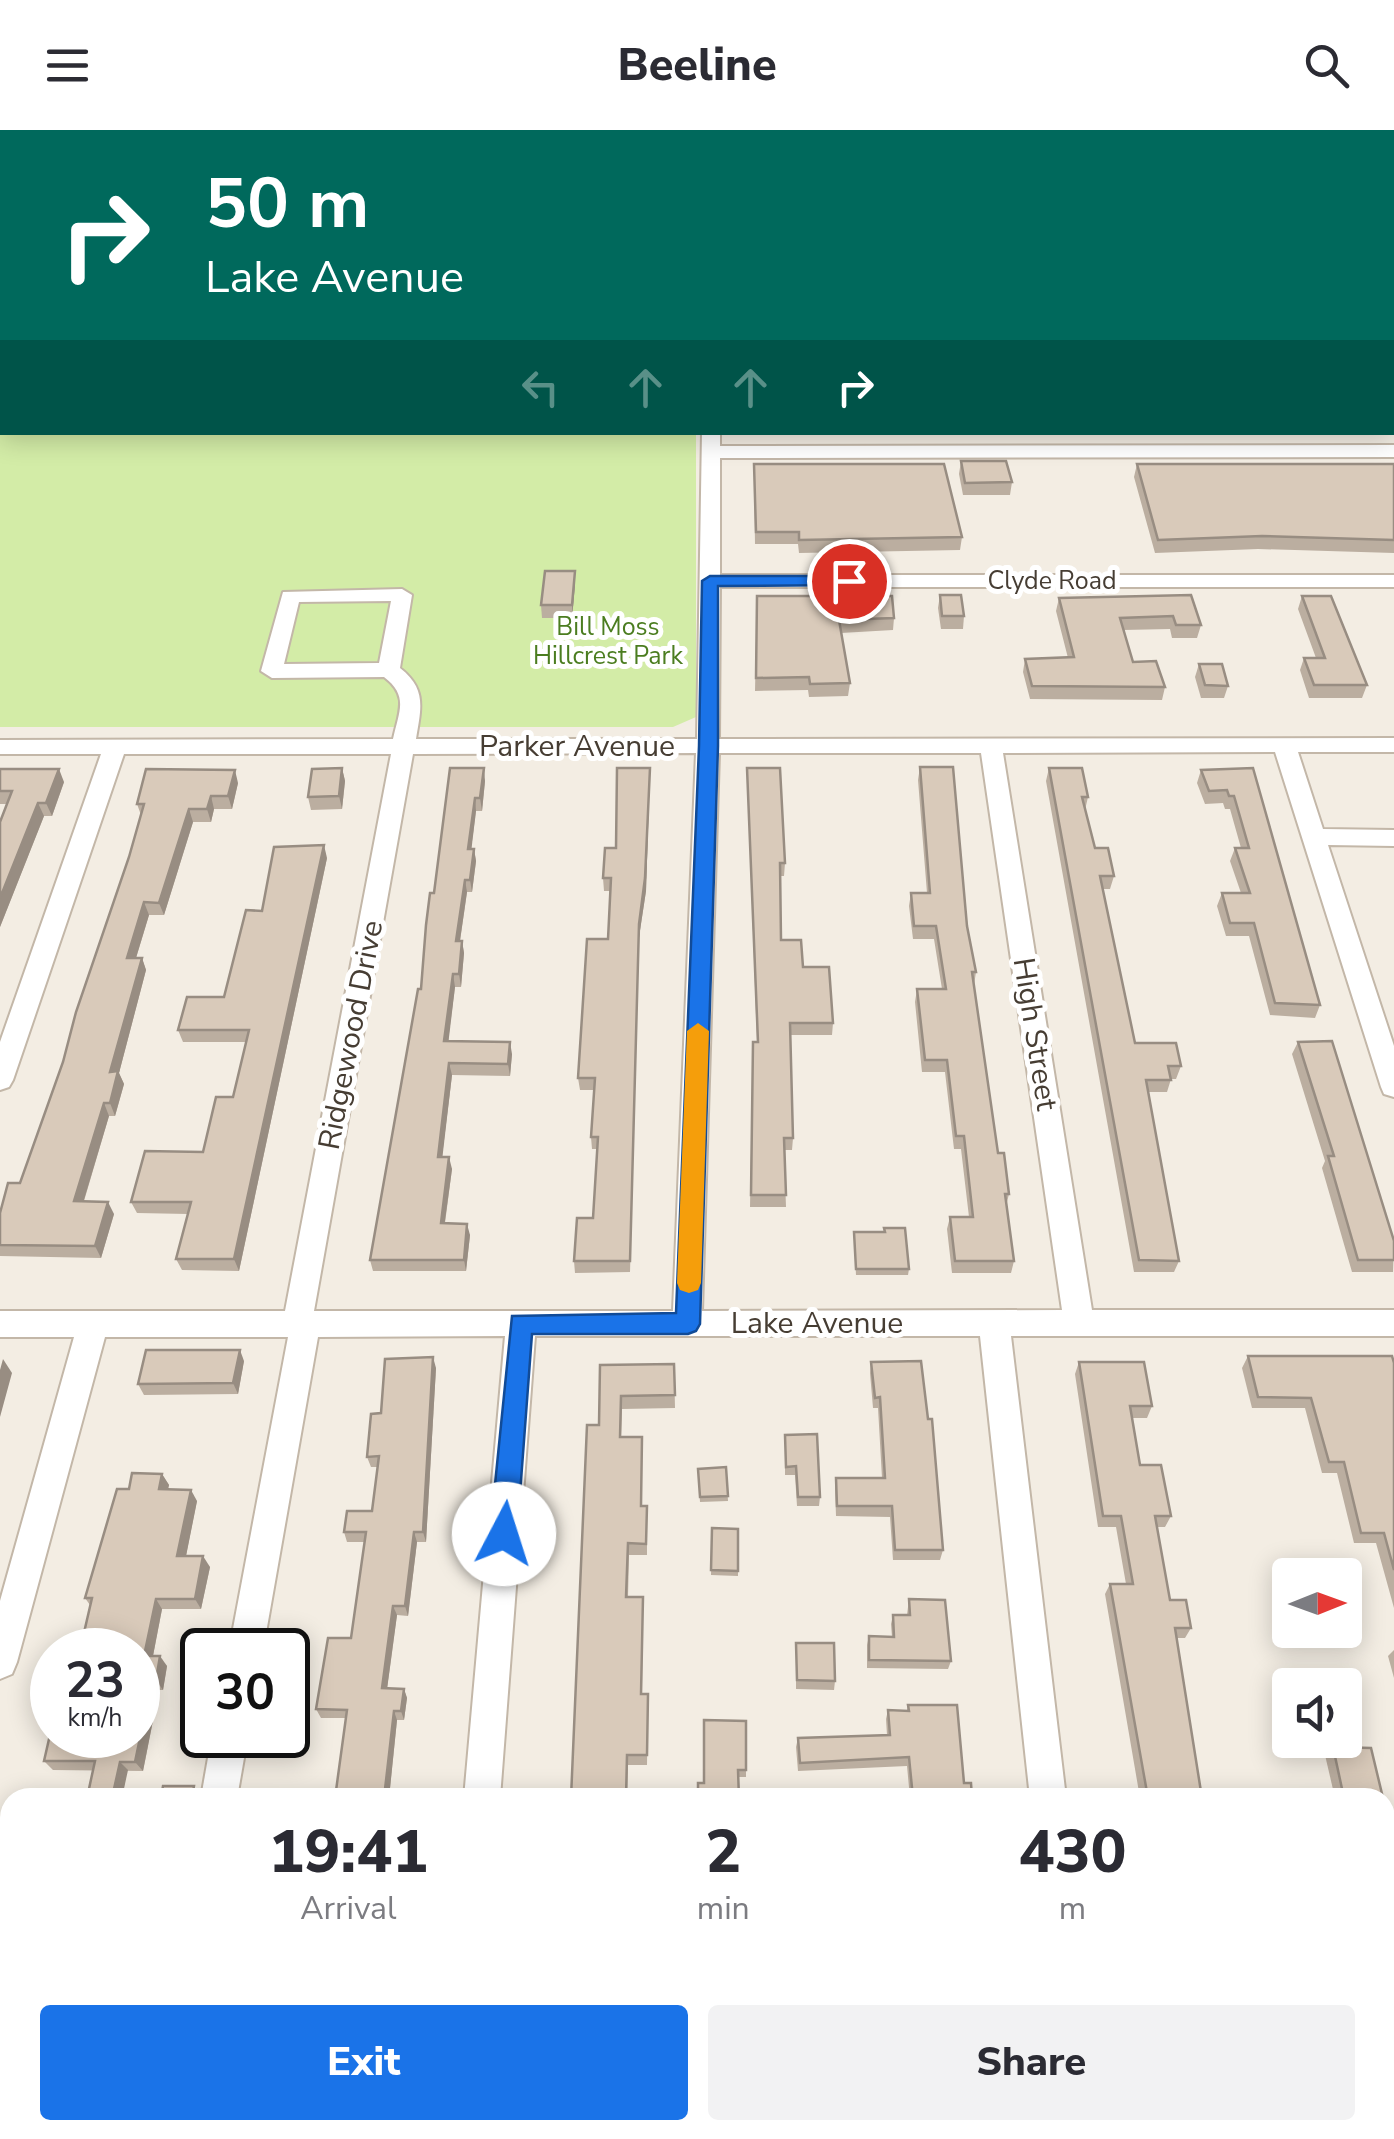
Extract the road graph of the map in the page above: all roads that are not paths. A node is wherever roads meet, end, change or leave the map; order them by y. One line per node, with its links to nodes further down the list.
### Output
1 (711, 442): 2 (street); 4 (street)
2 (1394, 452)
3 (1394, 580): 4 (street, Clyde Road)
4 (710, 581): 10 (street)
5 (389, 670): 5 (street); 9 (street, Ridgewood Drive)
6 (1284, 745): 7 (street, Parker Avenue); 11 (street, Parker Avenue); 13 (street)
7 (1394, 745)
8 (116, 746): 9 (street, Parker Avenue); 12 (street, Parker Avenue); 15 (street)
9 (405, 746): 10 (street, Parker Avenue); 22 (street, Ridgewood Drive)
10 (708, 746): 11 (street, Parker Avenue); 23 (street)
11 (991, 746): 18 (street, High Street)
12 (0, 747)
13 (1314, 838): 14 (street); 16 (street)
14 (1394, 838)
15 (0, 1080)
16 (1394, 1087)
17 (521, 1323): 22 (street, Lake Avenue); 23 (street, Lake Avenue); 29 (street)
18 (1079, 1323): 19 (street, Lake Avenue); 24 (street, Lake Avenue)
19 (1394, 1323)
20 (0, 1324): 21 (street, Lake Avenue)
21 (93, 1324): 22 (street, Lake Avenue); 26 (street)
22 (301, 1324): 25 (street, Ridgewood Drive)
23 (688, 1324): 24 (street, Lake Avenue)
24 (994, 1324): 30 (street)
25 (250, 1628)
26 (0, 1662)
27 (226, 1758): 28 (street)
28 (221, 1788)
29 (483, 1788)
30 (1047, 1788)

